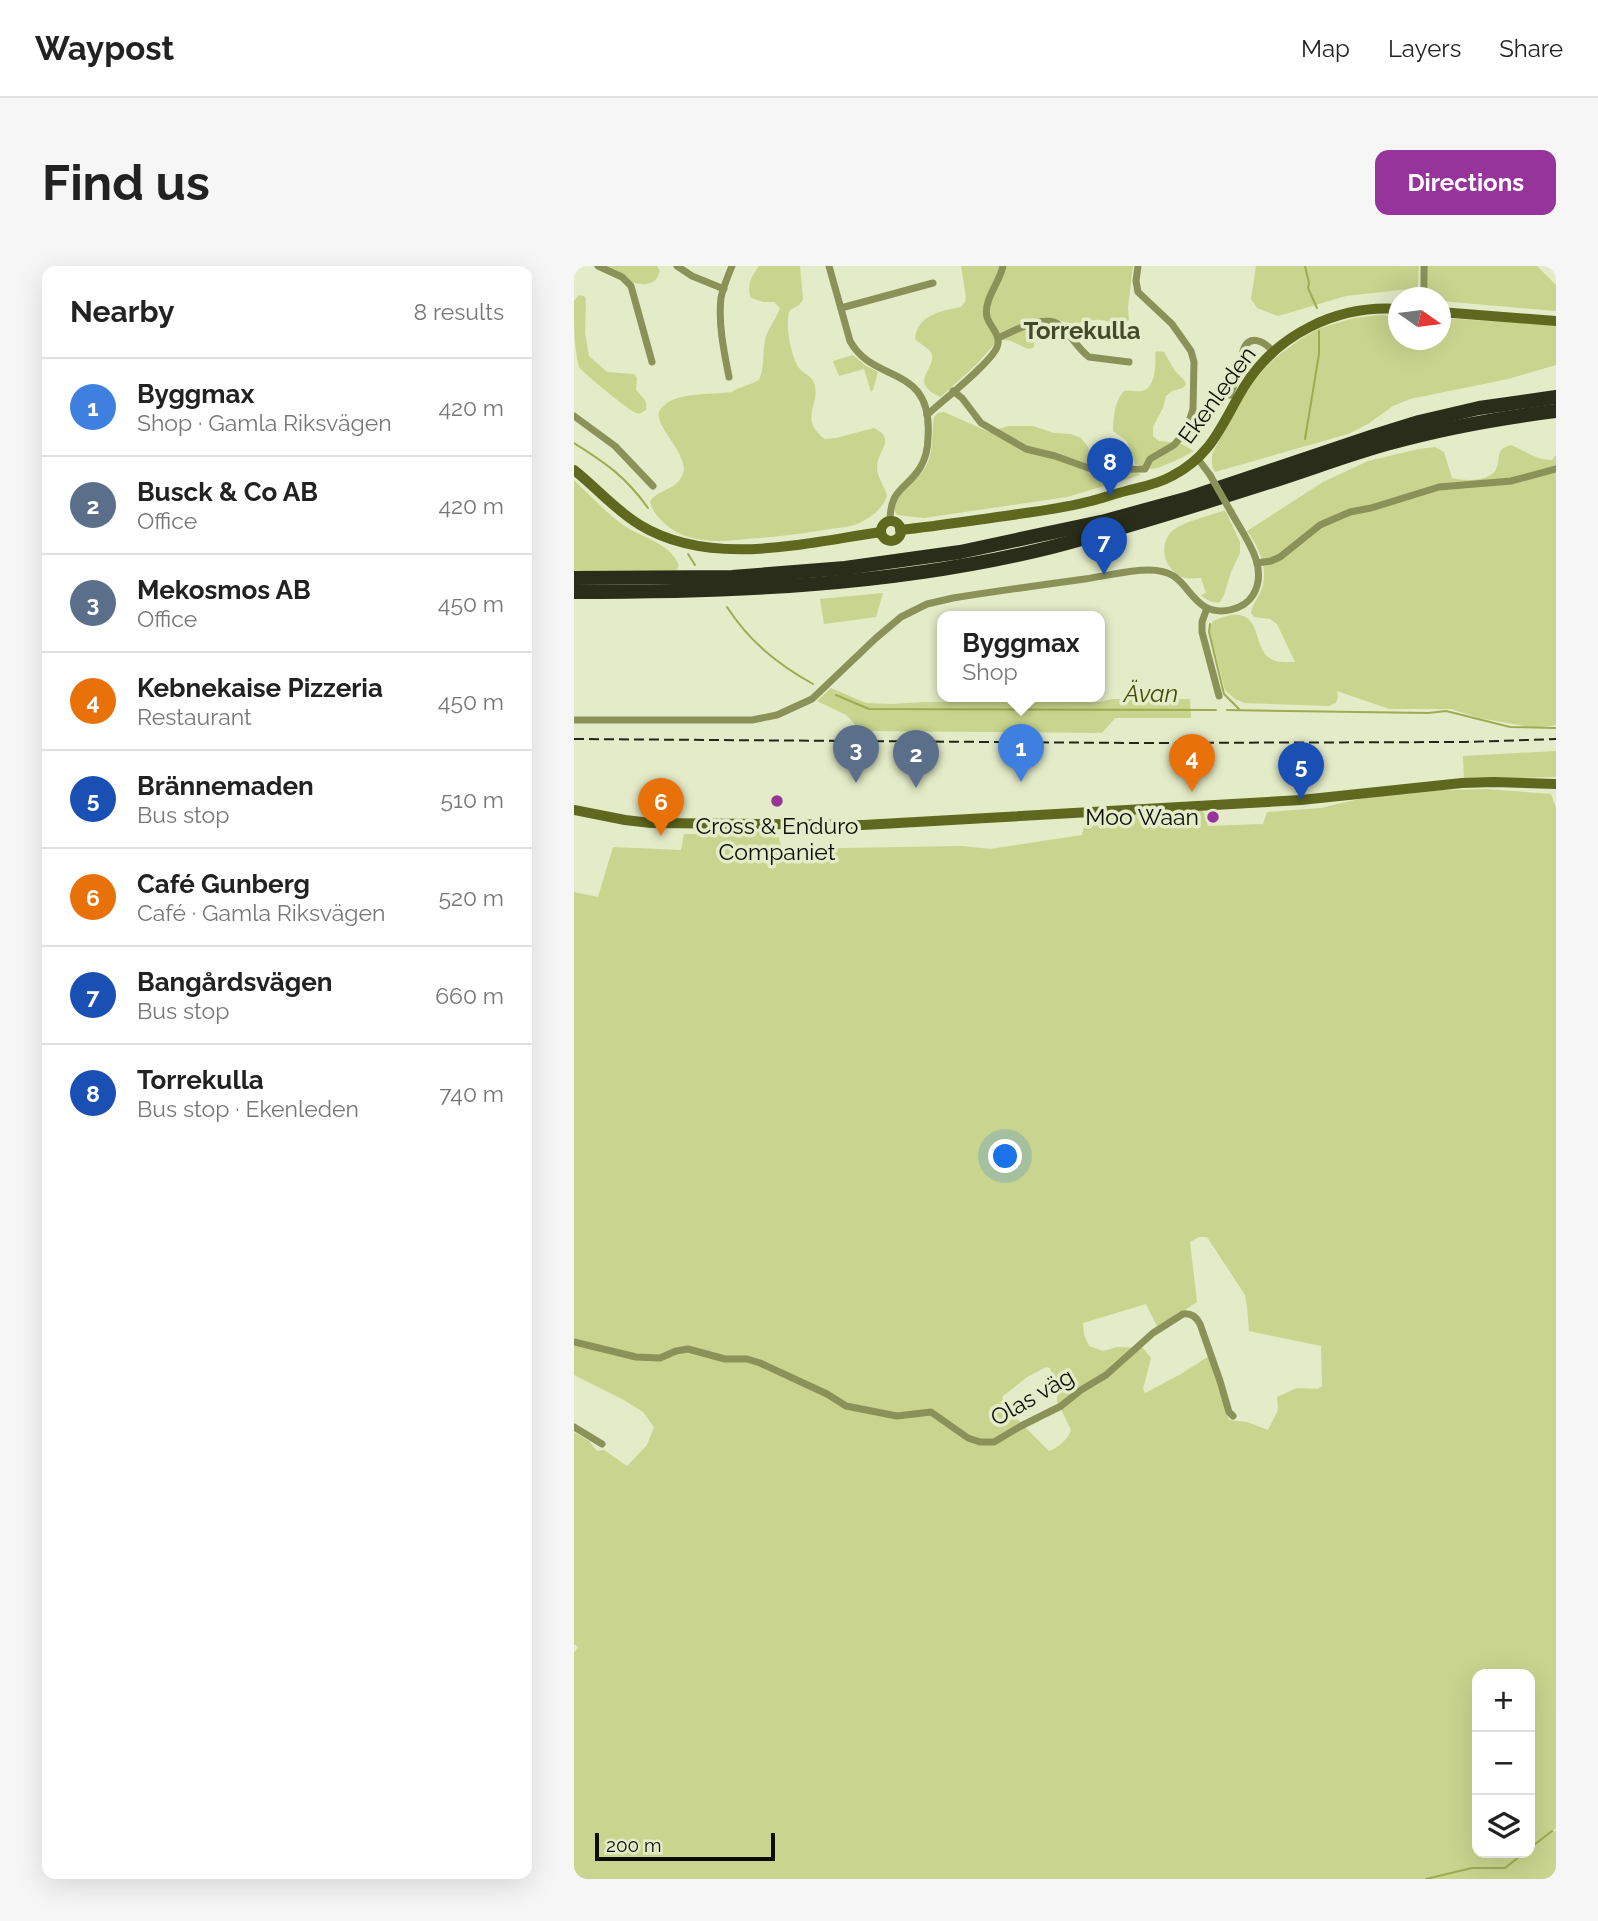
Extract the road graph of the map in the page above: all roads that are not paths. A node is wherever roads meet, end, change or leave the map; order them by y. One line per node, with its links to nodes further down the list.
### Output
1 (598, 266): 17 (street)
2 (677, 266): 10 (street)
3 (732, 266): 10 (street)
4 (829, 266): 11 (street)
5 (1003, 266): 15 (street)
6 (1138, 266): 20 (street)
7 (1424, 266): 9 (street)
8 (933, 283): 11 (street)
9 (1424, 287)
10 (724, 289): 19 (street)
11 (841, 308): 24 (street)
12 (1388, 309): 16 (street, Ekenleden)
13 (1451, 313): 14 (street)
14 (1556, 321)
15 (998, 338): 18 (street); 20 (street)
16 (1273, 352): 21 (street); 26 (street, Ekenleden)
17 (652, 362)
18 (1129, 362)
19 (729, 377)
20 (953, 391): 24 (street)
21 (1230, 395)
22 (1556, 397): 34 (highway)
23 (1556, 411): 35 (highway)
24 (927, 415): 30 (street)
25 (574, 416): 29 (street)
26 (1198, 459): 31 (street, Ekenleden); 33 (street, bridge)
27 (1556, 469): 33 (street)
28 (574, 470): 32 (street, Ekenleden)
29 (653, 486)
30 (890, 522): 31 (street); 32 (street)
31 (901, 530): 32 (street, Ekenleden)
32 (881, 532)
33 (1257, 563): 36 (street)
34 (574, 579)
35 (574, 592)
36 (1207, 608): 37 (street); 38 (street)
37 (1219, 696)
38 (574, 720)
39 (1556, 784): 40 (street)
40 (574, 810)
41 (574, 1342): 42 (street, Olas väg)
42 (1233, 1416)
43 (574, 1427): 44 (street)
44 (602, 1444)

